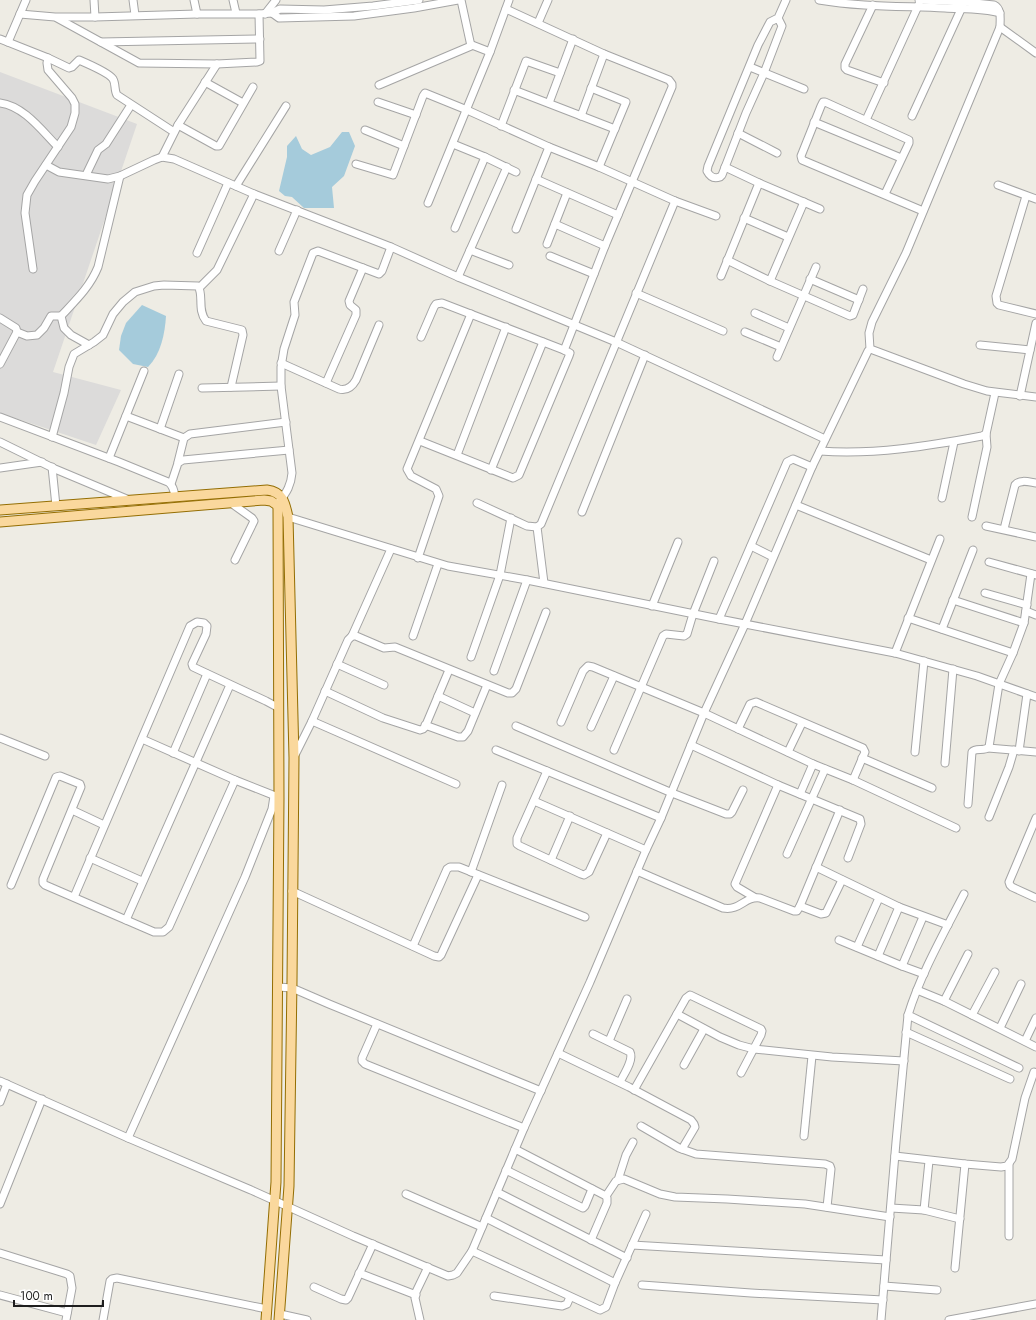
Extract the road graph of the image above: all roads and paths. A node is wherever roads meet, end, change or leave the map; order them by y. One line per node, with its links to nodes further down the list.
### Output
1 (26, 0): 18 (street)
2 (94, 0): 23 (street)
3 (133, 0): 21 (street)
4 (194, 0): 19 (street)
5 (233, 0): 17 (street)
6 (276, 0): 20 (street)
7 (419, 0): 20 (street)
8 (460, 0): 20 (street); 32 (street)
9 (509, 0): 16 (street)
10 (548, 0): 25 (street)
11 (786, 0): 24 (street)
12 (819, 0): 15 (street)
13 (920, 2): 14 (street); 15 (street); 42 (street)
14 (964, 3): 26 (street); 59 (street)
15 (872, 5): 42 (street)
16 (506, 9): 25 (street); 33 (street)
17 (236, 13): 19 (street); 20 (street)
18 (20, 14): 22 (street); 30 (street)
19 (197, 14): 21 (street)
20 (265, 14): 28 (street)
21 (134, 15): 23 (street)
22 (55, 17): 23 (street); 31 (street)
23 (95, 17)
24 (778, 18): 38 (street); 40 (street)
25 (538, 23): 29 (street)
26 (1000, 27): 34 (street); 100 (street)
27 (0, 39): 30 (street)
28 (260, 39): 31 (street); 37 (street)
29 (573, 39): 35 (street); 39 (street)
30 (8, 42): 36 (street)
31 (101, 42): 37 (street)
32 (472, 45): 33 (street); 43 (street)
33 (490, 52): 55 (street)
34 (1036, 53)
35 (604, 54): 45 (street); 85 (street)
36 (48, 58): 52 (street); 70 (street)
37 (216, 64): 41 (street)
38 (750, 67): 40 (street); 54 (street)
39 (560, 73): 47 (street); 50 (street)
40 (764, 73): 46 (street); 56 (street)
41 (205, 82): 51 (street); 62 (street)
42 (884, 83): 60 (street)
43 (379, 85)
44 (253, 87): 51 (street)
45 (591, 88): 58 (street); 64 (street)
46 (804, 89)
47 (514, 90): 50 (street); 63 (street)
48 (378, 102): 57 (street)
49 (0, 103): 70 (street)
50 (549, 103): 58 (street)
51 (243, 104): 62 (street)
52 (131, 105): 66 (street); 82 (street)
53 (286, 106): 89 (street)
54 (733, 107): 56 (street); 80 (street)
55 (467, 110): 57 (street); 63 (street); 68 (street)
56 (746, 113): 67 (street)
57 (416, 115): 69 (street)
58 (581, 116): 64 (street)
59 (912, 116)
60 (866, 120): 61 (street); 75 (street)
61 (814, 122): 75 (street); 92 (street)
62 (178, 125): 66 (street)
63 (501, 126): 71 (street)
64 (615, 129): 79 (street)
65 (365, 130): 69 (street)
66 (174, 132): 73 (street)
67 (738, 133): 72 (street); 80 (street)
68 (453, 144): 74 (street); 97 (street)
69 (404, 146): 76 (street)
70 (58, 147): 77 (street)
71 (549, 147): 79 (street); 84 (street)
72 (777, 153)
73 (162, 157): 83 (street); 86 (street)
74 (485, 157): 78 (street); 105 (street)
75 (901, 158): 92 (street)
76 (356, 164)
77 (46, 166): 82 (street); 119 (street)
78 (507, 167): 81 (street); 111 (street)
79 (599, 167): 85 (street)
80 (726, 167): 87 (street)
81 (516, 172)
82 (86, 176): 83 (street)
83 (120, 176): 133 (street)
84 (536, 179): 90 (street); 106 (street)
85 (633, 182): 95 (street); 101 (street)
86 (228, 183): 89 (street); 113 (street)
87 (759, 183): 96 (street); 103 (street)
88 (998, 185): 93 (street)
89 (236, 186): 91 (street)
90 (567, 193): 101 (street); 104 (street)
91 (254, 194): 99 (street); 125 (street)
92 (885, 194): 100 (street)
93 (1026, 196): 94 (street); 132 (street)
94 (1036, 199)
95 (675, 201): 102 (street); 127 (street)
96 (804, 202): 98 (street); 107 (street)
97 (428, 203)
98 (820, 209)
99 (297, 210): 110 (street); 112 (street)
100 (923, 210): 149 (street)
101 (618, 215): 109 (street)
102 (716, 216)
103 (744, 218): 107 (street); 115 (street)
104 (555, 224): 108 (street); 109 (street)
105 (455, 228)
106 (516, 229)
107 (788, 237): 124 (street)
108 (547, 244)
109 (605, 246): 120 (street)
110 (391, 247): 118 (street); 122 (street)
111 (470, 250): 116 (street); 122 (street)
112 (279, 251)
113 (197, 253)
114 (550, 256): 120 (street)
115 (727, 260): 121 (street); 124 (street)
116 (509, 265)
117 (816, 267): 123 (street)
118 (363, 268): 155 (street); 158 (street)
119 (33, 269)
120 (594, 274): 136 (street)
121 (721, 276)
122 (458, 277): 136 (street)
123 (810, 279): 128 (street); 129 (street)
124 (770, 281): 128 (street)
125 (200, 287): 146 (street); 160 (street)
126 (863, 289): 129 (street)
127 (636, 293): 140 (street); 145 (street)
128 (803, 296): 129 (street); 139 (street)
129 (859, 300)
130 (755, 313): 139 (street)
131 (471, 314): 138 (street); 143 (street); 173 (street)
132 (1036, 314)
133 (61, 316): 141 (street); 146 (street)
134 (0, 318): 141 (street)
135 (1036, 323): 151 (street)
136 (574, 324): 145 (street); 150 (street)
137 (379, 325): 158 (street)
138 (506, 328): 144 (street); 178 (street)
139 (789, 328): 148 (street)
140 (723, 331)
141 (17, 332): 154 (street)
142 (745, 332): 148 (street)
143 (421, 337)
144 (543, 342): 150 (street); 185 (street)
145 (616, 342): 152 (street); 205 (street)
146 (89, 345): 170 (street)
147 (980, 345): 151 (street)
148 (781, 347): 153 (street)
149 (870, 349): 162 (street); 172 (street)
150 (564, 350): 185 (street)
151 (1030, 350): 163 (street)
152 (645, 355): 172 (street); 199 (street)
153 (777, 357)
154 (0, 364)
155 (281, 364): 158 (street); 159 (street)
156 (144, 371): 165 (street)
157 (179, 374): 168 (street)
158 (326, 383)
159 (281, 386): 160 (street); 167 (street)
160 (232, 387): 161 (street)
161 (202, 388)
162 (995, 393): 163 (street); 169 (street)
163 (1020, 396): 164 (street)
164 (1036, 397)
165 (126, 416): 168 (street); 179 (street)
166 (0, 417): 170 (street)
167 (286, 422): 171 (street); 176 (street)
168 (160, 429): 171 (street)
169 (986, 434): 175 (street); 201 (street)
170 (52, 437): 179 (street)
171 (184, 438): 181 (street)
172 (825, 439): 177 (street)
173 (420, 441): 178 (street); 214 (street)
174 (0, 442): 180 (street)
175 (954, 442): 177 (street); 189 (street)
176 (289, 450): 181 (street); 192 (street)
177 (820, 451): 183 (street)
178 (457, 455): 185 (street)
179 (110, 458): 187 (street)
180 (42, 462): 182 (street); 184 (street)
181 (178, 462): 187 (street)
182 (52, 467): 190 (street); 196 (street)
183 (812, 467): 195 (street); 210 (street)
184 (0, 468)
185 (491, 470)
186 (1036, 483): 206 (street)
187 (171, 484): 188 (street)
188 (175, 496): 190 (main road); 192 (main road)
189 (942, 498)
190 (130, 500): 191 (main road)
191 (117, 501): 196 (main road); 198 (main road)
192 (280, 502): 193 (main road); 200 (main road); 257 (main road)
193 (231, 503): 198 (main road); 215 (street)
194 (477, 503): 202 (street)
195 (796, 505): 213 (street); 217 (street)
196 (56, 506): 197 (main road)
197 (0, 510)
198 (118, 512): 203 (main road)
199 (582, 512)
200 (288, 517): 211 (street); 279 (main road)
201 (972, 517)
202 (511, 518): 205 (street); 220 (street)
203 (0, 522)
204 (986, 526): 206 (street)
205 (538, 528): 223 (street)
206 (1004, 529): 207 (street)
207 (1036, 537)
208 (940, 539): 217 (street)
209 (678, 542): 226 (street)
210 (751, 546): 213 (street); 232 (street)
211 (391, 549): 214 (street); 236 (street)
212 (973, 550): 225 (street)
213 (773, 557): 234 (street)
214 (418, 558): 219 (street)
215 (235, 560)
216 (714, 560): 229 (street)
217 (931, 560): 231 (street)
218 (989, 562): 221 (street)
219 (438, 564): 220 (street); 237 (street)
220 (500, 575): 222 (street); 240 (street)
221 (1034, 575): 227 (street)
222 (526, 580): 223 (street); 245 (street)
223 (544, 583): 226 (street)
224 (985, 593): 227 (street)
225 (953, 600): 233 (street); 235 (street)
226 (652, 606): 229 (street)
227 (1027, 608): 230 (street); 233 (street)
228 (546, 612): 248 (street)
229 (693, 614): 232 (street); 252 (street)
230 (1036, 615)
231 (908, 618): 235 (street); 238 (street)
232 (719, 619): 234 (street)
233 (1024, 623): 239 (street)
234 (745, 624): 238 (street); 259 (street)
235 (942, 629): 239 (street)
236 (352, 636): 242 (street); 244 (street)
237 (413, 636)
238 (895, 653): 241 (street)
239 (1013, 653): 249 (street)
240 (471, 657)
241 (924, 661): 243 (street); 275 (street)
242 (337, 664): 251 (street); 253 (street)
243 (953, 669): 249 (street); 282 (street)
244 (449, 670): 248 (street); 255 (street)
245 (494, 671)
246 (208, 674): 250 (street); 268 (street); 277 (street)
247 (614, 676): 252 (street); 261 (street); 265 (street)
248 (487, 684): 258 (street)
249 (999, 684): 254 (street); 270 (street)
250 (230, 685): 257 (street); 281 (street)
251 (384, 685)
252 (642, 687): 259 (street); 272 (street)
253 (325, 691): 260 (street); 263 (street)
254 (1027, 694): 256 (street); 273 (street)
255 (438, 696): 258 (street); 263 (street)
256 (1036, 697)
257 (279, 708): 288 (main road)
258 (475, 712): 263 (street)
259 (704, 713): 266 (street); 269 (street)
260 (312, 721): 279 (street); 290 (street)
261 (561, 722)
262 (802, 723): 266 (street); 274 (street); 280 (street)
263 (425, 725)
264 (516, 726): 295 (street)
265 (591, 727)
266 (738, 729): 274 (street)
267 (0, 738): 278 (street)
268 (142, 739): 277 (street); 307 (street)
269 (691, 745): 292 (street); 295 (street)
270 (988, 748): 273 (street); 300 (street)
271 (496, 750): 285 (street)
272 (614, 750)
273 (1017, 751): 276 (street); 304 (street)
274 (788, 752): 283 (street)
275 (914, 752)
276 (1036, 752)
277 (173, 753): 281 (street)
278 (45, 756)
279 (294, 758): 286 (main road)
280 (862, 758): 289 (street); 293 (street)
281 (195, 762): 287 (street); 320 (street)
282 (945, 763)
283 (813, 764): 284 (street); 296 (street)
284 (825, 769): 289 (street); 298 (street)
285 (547, 771): 299 (street); 305 (street)
286 (294, 779): 288 (main road); 322 (main road)
287 (235, 780): 297 (street); 332 (street)
288 (279, 780): 297 (main road)
289 (853, 780): 308 (street)
290 (456, 784)
291 (502, 785): 317 (street)
292 (778, 785): 296 (street); 325 (street)
293 (932, 788)
294 (743, 790): 295 (street)
295 (672, 793): 305 (street)
296 (800, 794): 298 (street)
297 (277, 797): 343 (main road); 378 (street)
298 (812, 799): 302 (street); 311 (street)
299 (534, 801): 303 (street); 314 (street)
300 (968, 804)
301 (72, 810): 307 (street); 321 (street); 324 (street)
302 (840, 810): 313 (street); 315 (street)
303 (570, 816): 309 (street); 314 (street)
304 (989, 817)
305 (661, 818): 310 (street)
306 (1036, 818): 327 (street)
307 (104, 825): 312 (street)
308 (956, 828)
309 (607, 833): 310 (street); 314 (street)
310 (646, 850): 316 (street)
311 (788, 854)
312 (90, 858): 320 (street); 324 (street)
313 (848, 858)
314 (551, 860)
315 (816, 867): 319 (street); 328 (street)
316 (637, 871): 325 (street); 361 (street)
317 (470, 872): 318 (street); 335 (street)
318 (478, 875): 330 (street); 335 (street)
319 (842, 880): 326 (street); 328 (street)
320 (142, 881): 332 (street)
321 (11, 885)
322 (292, 891): 335 (street); 344 (main road)
323 (964, 894): 333 (street)
324 (74, 897): 332 (street)
325 (754, 897): 328 (street)
326 (878, 898): 329 (street); 336 (street)
327 (1036, 898)
328 (800, 906)
329 (899, 907): 331 (street); 338 (street)
330 (584, 917)
331 (923, 917): 333 (street); 339 (street)
332 (126, 920)
333 (948, 925): 341 (street)
334 (839, 940): 336 (street)
335 (413, 946)
336 (857, 947): 338 (street)
337 (968, 954): 347 (street)
338 (878, 956): 339 (street)
339 (902, 966): 341 (street)
340 (995, 972): 350 (street)
341 (924, 974): 345 (street)
342 (1021, 984): 353 (street)
343 (278, 987): 344 (street); 392 (main road)
344 (292, 988): 352 (street); 394 (main road)
345 (918, 990): 347 (street); 349 (street)
346 (627, 998): 357 (street)
347 (944, 1001): 350 (street)
348 (677, 1014): 354 (street); 360 (street); 371 (street)
349 (908, 1015): 355 (street); 365 (street)
350 (972, 1015): 353 (street)
351 (1036, 1018): 358 (street)
352 (377, 1024): 372 (street); 376 (street)
353 (1000, 1028): 358 (street)
354 (704, 1029): 360 (street); 364 (street)
355 (906, 1032): 363 (street); 368 (street)
356 (593, 1034): 357 (street)
357 (609, 1041): 370 (street)
358 (1025, 1041): 359 (street)
359 (1036, 1048)
360 (754, 1049): 362 (street); 367 (street)
361 (558, 1053): 370 (street); 372 (street)
362 (812, 1056): 363 (street); 377 (street)
363 (904, 1061): 382 (street)
364 (684, 1065)
365 (1020, 1068)
366 (1034, 1072): 385 (street)
367 (741, 1073)
368 (1010, 1079)
369 (4, 1082): 373 (street); 374 (street)
370 (620, 1082): 371 (street)
371 (634, 1090): 380 (street)
372 (541, 1091): 376 (street)
373 (42, 1099): 378 (street); 393 (street)
374 (0, 1102)
375 (641, 1126): 380 (street)
376 (524, 1128): 381 (street)
377 (804, 1136)
378 (128, 1138): 392 (street)
379 (633, 1142): 387 (street)
380 (682, 1149): 395 (street)
381 (515, 1150): 386 (street); 388 (street)
382 (895, 1156): 383 (street); 396 (street)
383 (929, 1161): 384 (street); 397 (street)
384 (965, 1164): 385 (street); 401 (street)
385 (1009, 1164): 403 (street)
386 (506, 1170): 388 (street); 389 (street)
387 (618, 1180): 391 (street); 395 (street)
388 (592, 1189): 391 (street)
389 (497, 1192): 400 (street); 404 (street)
390 (406, 1194): 402 (street)
391 (606, 1196): 404 (street)
392 (276, 1202): 394 (street); 425 (main road)
393 (0, 1204)
394 (288, 1207): 405 (street); 427 (main road)
395 (826, 1207): 399 (street)
396 (891, 1208): 397 (street); 399 (street)
397 (924, 1210): 401 (street)
398 (646, 1214): 406 (street)
399 (890, 1217): 410 (street)
400 (486, 1218): 402 (street); 414 (street)
401 (960, 1219): 412 (street)
402 (482, 1227): 407 (street)
403 (1009, 1236)
404 (591, 1240): 409 (street)
405 (373, 1244): 411 (street); 413 (street)
406 (632, 1245): 409 (street); 410 (street)
407 (472, 1250): 411 (street); 422 (street)
408 (0, 1253): 426 (street)
409 (627, 1258): 414 (street)
410 (886, 1260): 416 (street)
411 (428, 1267): 420 (street)
412 (955, 1268)
413 (359, 1273): 417 (street); 420 (street)
414 (615, 1283): 422 (street)
415 (642, 1285): 423 (street)
416 (884, 1286): 418 (street); 423 (street)
417 (314, 1287)
418 (937, 1290)
419 (0, 1295): 426 (street)
420 (416, 1295): 432 (street)
421 (494, 1296): 422 (street)
422 (570, 1297)
423 (883, 1300): 433 (street)
424 (1036, 1304): 428 (street)
425 (267, 1309): 429 (street); 430 (main road)
426 (66, 1317)
427 (280, 1317): 431 (street)
428 (972, 1318): 434 (street)
429 (103, 1320)
430 (266, 1320)
431 (307, 1320)
432 (420, 1320)
433 (881, 1320)
434 (949, 1320)

